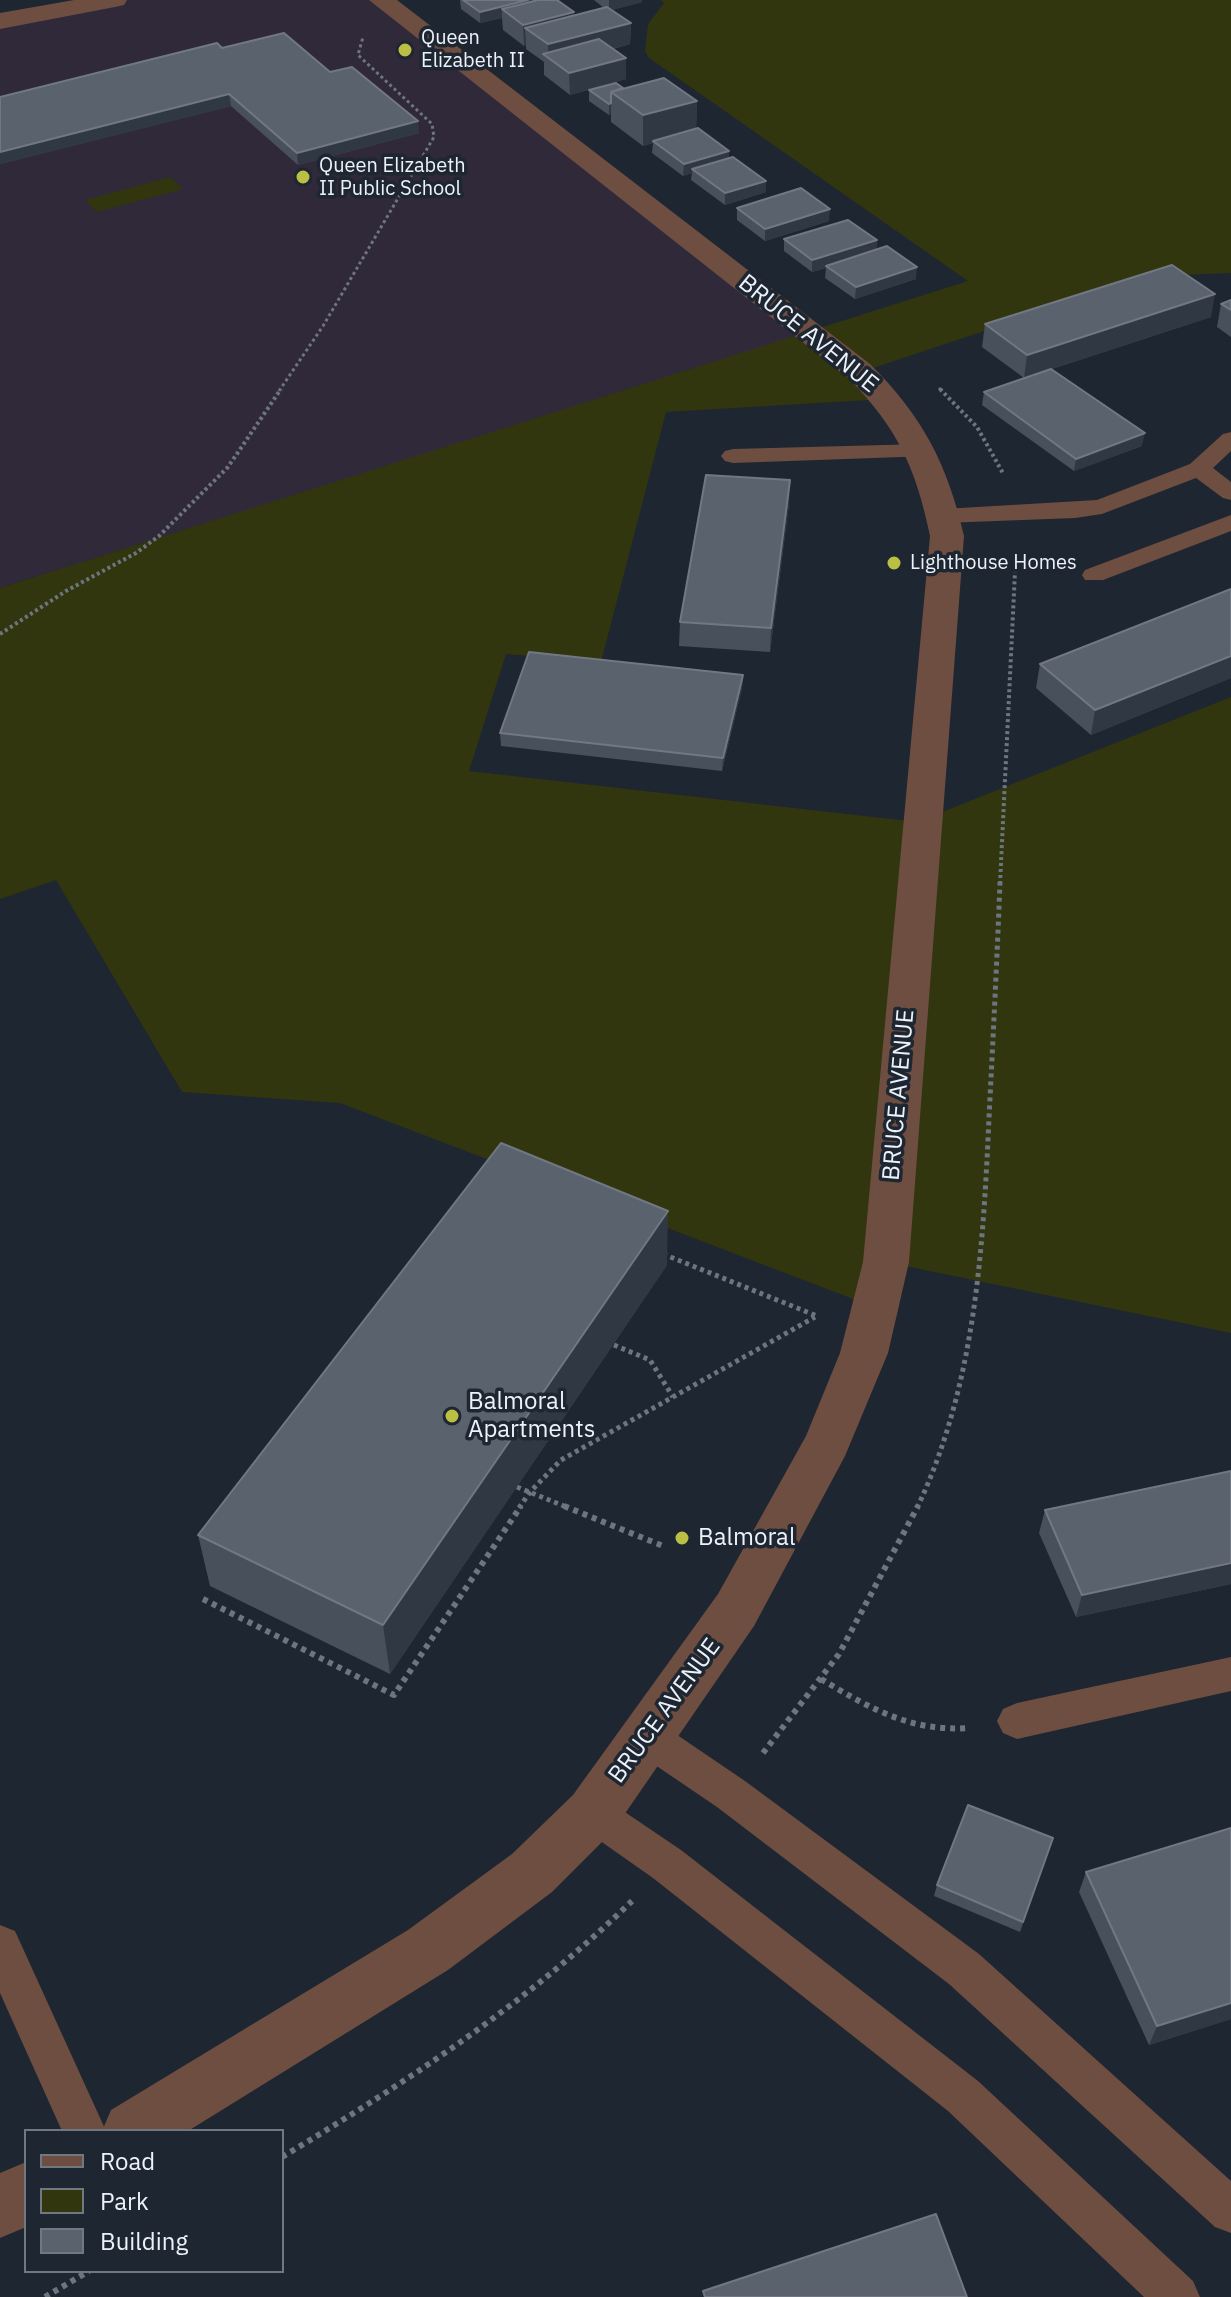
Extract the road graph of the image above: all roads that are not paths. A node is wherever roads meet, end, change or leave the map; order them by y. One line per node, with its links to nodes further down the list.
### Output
1 (115, 0): 3 (street)
2 (372, 16): 5 (street, BRUCE AVENUE)
3 (0, 21)
4 (1231, 439): 7 (lane)
5 (922, 451): 6 (lane); 9 (street, BRUCE AVENUE)
6 (733, 456)
7 (1198, 469): 8 (lane); 9 (lane)
8 (1231, 493)
9 (943, 516): 14 (street, BRUCE AVENUE)
10 (1231, 522): 11 (lane)
11 (1094, 575)
12 (1231, 1674): 13 (lane)
13 (1017, 1721)
14 (647, 1737): 15 (street, BRUCE AVENUE); 21 (lane)
15 (593, 1813): 18 (street, BRUCE AVENUE); 22 (lane)
16 (0, 1945): 17 (lane)
17 (83, 2129)
18 (135, 2129)
19 (24, 2194): 20 (street)
20 (0, 2207)
21 (1231, 2211)
22 (1177, 2297)

